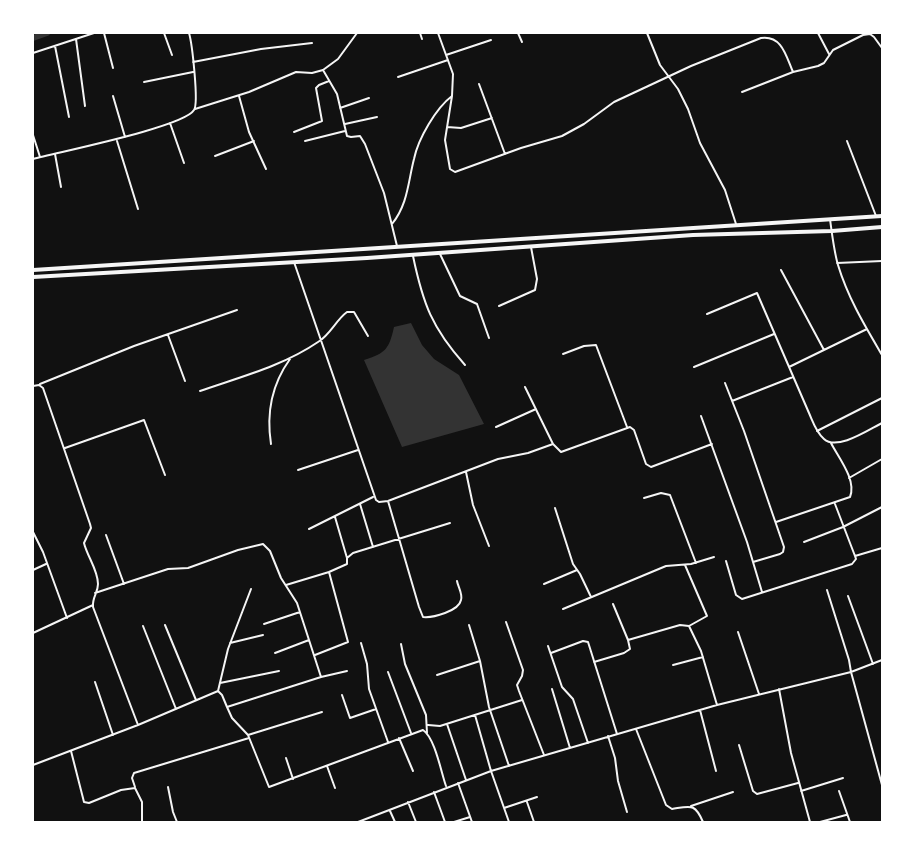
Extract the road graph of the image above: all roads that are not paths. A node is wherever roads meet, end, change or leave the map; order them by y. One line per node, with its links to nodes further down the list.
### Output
1 (94, 33): 11 (street)
2 (104, 33): 24 (street)
3 (164, 33): 20 (street)
4 (189, 33): 23 (street)
5 (357, 33): 25 (street)
6 (420, 33): 12 (street)
7 (438, 33): 21 (street)
8 (518, 33): 14 (street)
9 (647, 33): 29 (street)
10 (818, 33): 19 (street)
11 (76, 39): 16 (street); 38 (street)
12 (422, 39)
13 (492, 39): 21 (street)
14 (522, 42)
15 (312, 43): 23 (street)
16 (55, 46): 18 (street); 41 (street)
17 (882, 48): 19 (street)
18 (33, 53)
19 (829, 54): 27 (street)
20 (172, 55)
21 (446, 55): 22 (street)
22 (448, 60): 28 (street); 36 (street)
23 (193, 62): 26 (street)
24 (113, 68)
25 (323, 70): 30 (street); 34 (street)
26 (193, 72): 31 (street); 40 (street)
27 (793, 72): 29 (street); 33 (street)
28 (398, 77)
29 (668, 77): 56 (street); 67 (street)
30 (329, 81): 39 (street); 48 (street)
31 (144, 82)
32 (479, 84): 43 (street)
33 (742, 92)
34 (238, 95): 40 (street); 52 (street)
35 (113, 96): 50 (street)
36 (452, 96): 46 (street); 66 (street)
37 (369, 98): 39 (street)
38 (85, 106)
39 (340, 108): 45 (street)
40 (195, 109): 44 (street)
41 (69, 117)
42 (377, 117): 45 (street)
43 (492, 118): 46 (street); 56 (street)
44 (170, 123): 50 (street); 60 (street)
45 (344, 124): 47 (street)
46 (447, 127): 56 (street)
47 (345, 131): 53 (street); 66 (street)
48 (294, 132)
49 (33, 135): 58 (street)
50 (125, 137): 51 (street)
51 (117, 140): 55 (street); 63 (street)
52 (254, 141): 57 (street); 61 (street)
53 (305, 141)
54 (847, 141): 64 (street)
55 (55, 154): 58 (street); 62 (street)
56 (506, 154)
57 (215, 156)
58 (40, 157): 59 (street)
59 (33, 159)
60 (184, 163)
61 (266, 169)
62 (61, 187)
63 (138, 209)
64 (879, 216): 65 (highway)
65 (830, 219): 67 (highway); 69 (street)
66 (392, 224): 71 (street)
67 (736, 224): 71 (highway)
68 (882, 227): 69 (highway)
69 (832, 231): 70 (highway); 76 (street)
70 (531, 247): 72 (highway); 80 (street)
71 (398, 248): 77 (highway)
72 (440, 253): 73 (highway); 87 (street)
73 (413, 255): 75 (highway); 95 (street)
74 (882, 261): 76 (street)
75 (294, 262): 79 (highway); 88 (street)
76 (837, 263): 83 (street)
77 (33, 270)
78 (782, 270): 91 (street)
79 (33, 278)
80 (499, 306)
81 (237, 310): 85 (street)
82 (707, 314): 84 (street)
83 (867, 329): 90 (street); 91 (street)
84 (774, 334): 96 (street); 97 (street)
85 (168, 335): 99 (street); 101 (street)
86 (368, 336): 88 (street)
87 (489, 338)
88 (320, 341): 94 (street); 118 (street)
89 (882, 344): 90 (street)
90 (877, 346): 93 (street)
91 (824, 350): 97 (street)
92 (563, 354): 110 (street)
93 (882, 355)
94 (292, 356): 104 (street); 114 (street)
95 (465, 365)
96 (694, 367)
97 (789, 367): 98 (street)
98 (793, 377): 106 (street); 112 (street)
99 (185, 381)
100 (725, 383): 106 (street)
101 (39, 385): 102 (street); 117 (street)
102 (33, 386)
103 (525, 387): 107 (street)
104 (200, 391)
105 (882, 398): 112 (street)
106 (732, 401): 132 (street)
107 (536, 409): 111 (street); 115 (street)
108 (701, 416): 116 (street)
109 (882, 423): 113 (street)
110 (627, 427): 115 (street); 116 (street)
111 (496, 428)
112 (817, 431): 113 (street)
113 (831, 443): 123 (street)
114 (271, 444)
115 (553, 444): 121 (street)
116 (712, 444): 147 (street)
117 (64, 448): 122 (street); 161 (street)
118 (358, 450): 120 (street); 124 (street)
119 (882, 460): 123 (street)
120 (298, 470)
121 (466, 472): 126 (street); 140 (street)
122 (165, 475)
123 (849, 478): 127 (street)
124 (373, 497): 126 (street); 128 (street)
125 (644, 498): 148 (street)
126 (388, 501): 138 (street)
127 (835, 503): 132 (street); 134 (street)
128 (360, 504): 131 (street); 141 (street)
129 (882, 507): 134 (street)
130 (555, 508): 152 (street)
131 (335, 517): 135 (street); 145 (street)
132 (776, 522): 147 (street)
133 (450, 524): 138 (street)
134 (843, 527): 139 (street); 143 (street)
135 (309, 529)
136 (33, 532): 149 (street)
137 (106, 535): 155 (street)
138 (399, 539): 141 (street); 154 (street)
139 (804, 542)
140 (489, 546)
141 (373, 547): 145 (street)
142 (882, 548): 143 (street)
143 (855, 556): 160 (street)
144 (714, 557): 148 (street)
145 (347, 558): 153 (street)
146 (726, 561): 160 (street)
147 (753, 562): 160 (street)
148 (696, 563): 150 (street)
149 (46, 564): 151 (street); 168 (street)
150 (685, 565): 163 (street); 174 (street)
151 (33, 570)
152 (577, 570): 157 (street); 163 (street)
153 (329, 572): 156 (street); 186 (street)
154 (456, 581)
155 (124, 584): 156 (street); 161 (street)
156 (285, 585): 167 (street)
157 (544, 585)
158 (251, 589): 180 (street)
159 (827, 590): 196 (street)
160 (762, 592)
161 (95, 593): 165 (street)
162 (848, 596): 191 (street)
163 (591, 597): 166 (street)
164 (613, 604): 179 (street)
165 (93, 605): 168 (street); 217 (street)
166 (563, 609)
167 (300, 612): 170 (street); 178 (street)
168 (67, 618): 176 (street)
169 (506, 622): 207 (street)
170 (264, 624)
171 (165, 625): 206 (street)
172 (469, 625): 189 (street)
173 (143, 626): 210 (street)
174 (689, 626): 179 (street); 187 (street)
175 (738, 632): 204 (street)
176 (33, 633)
177 (263, 635): 180 (street)
178 (309, 640): 184 (street); 186 (street)
179 (628, 640): 190 (street)
180 (230, 643): 200 (street)
181 (361, 643): 211 (street)
182 (401, 644): 218 (street)
183 (548, 646): 185 (street)
184 (275, 653)
185 (551, 653): 190 (street); 228 (street)
186 (315, 655): 198 (street)
187 (703, 657): 192 (street); 208 (street)
188 (882, 660): 191 (street)
189 (480, 661): 197 (street); 212 (street)
190 (594, 662): 222 (street)
191 (873, 664): 196 (street)
192 (673, 665)
193 (279, 671): 200 (street)
194 (347, 671): 198 (street)
195 (388, 672): 220 (street)
196 (851, 672): 202 (street); 245 (street)
197 (437, 675)
198 (321, 677): 209 (street)
199 (95, 682): 223 (street)
200 (219, 683): 203 (street)
201 (552, 689): 230 (street)
202 (779, 689): 204 (street); 244 (street)
203 (218, 691): 206 (street); 209 (street)
204 (759, 694): 208 (street)
205 (342, 695): 211 (street)
206 (196, 700): 210 (street)
207 (522, 700): 212 (street); 232 (street)
208 (717, 705): 213 (street)
209 (227, 707): 224 (street)
210 (176, 709): 217 (street)
211 (376, 709): 227 (street)
212 (490, 710): 215 (street); 236 (street)
213 (700, 710): 219 (street); 239 (street)
214 (322, 712): 224 (street)
215 (475, 715): 216 (street); 238 (street)
216 (447, 724): 218 (street); 242 (street)
217 (138, 725): 223 (street)
218 (428, 725): 221 (street)
219 (635, 728): 222 (street); 257 (street)
220 (411, 733): 221 (street); 226 (street)
221 (427, 733): 249 (street)
222 (617, 734): 225 (street)
223 (113, 735): 231 (street)
224 (248, 736): 241 (street); 247 (street)
225 (608, 736): 228 (street); 260 (street)
226 (399, 738): 227 (street); 237 (street)
227 (388, 742): 235 (street)
228 (588, 743): 230 (street)
229 (739, 745): 244 (street)
230 (570, 748): 232 (street)
231 (71, 751): 234 (street); 247 (street)
232 (544, 756): 236 (street)
233 (286, 758): 241 (street)
234 (33, 765)
235 (327, 766): 241 (street); 248 (street)
236 (509, 766): 238 (street)
237 (413, 771)
238 (491, 771): 242 (street); 258 (street)
239 (716, 771)
240 (843, 778): 250 (street)
241 (293, 779)
242 (466, 780): 243 (street)
243 (458, 783): 249 (street); 262 (street)
244 (798, 783): 250 (street)
245 (882, 785)
246 (168, 786): 264 (street)
247 (135, 788): 263 (street)
248 (334, 788)
249 (446, 788): 252 (street)
250 (801, 791): 274 (street)
251 (839, 791): 261 (street)
252 (434, 792): 256 (street); 268 (street)
253 (733, 792): 257 (street)
254 (537, 797): 255 (street)
255 (526, 801): 258 (street); 272 (street)
256 (408, 802): 259 (street); 267 (street)
257 (691, 806): 273 (street)
258 (504, 808): 271 (street)
259 (390, 810): 265 (street); 266 (street)
260 (627, 812)
261 (848, 815): 275 (street); 276 (street)
262 (470, 817): 269 (street); 270 (street)
263 (142, 822)
264 (177, 822)
265 (358, 822)
266 (395, 822)
267 (416, 822)
268 (445, 822)
269 (454, 822)
270 (472, 822)
271 (509, 822)
272 (534, 822)
273 (703, 822)
274 (810, 822)
275 (820, 822)
276 (850, 822)

